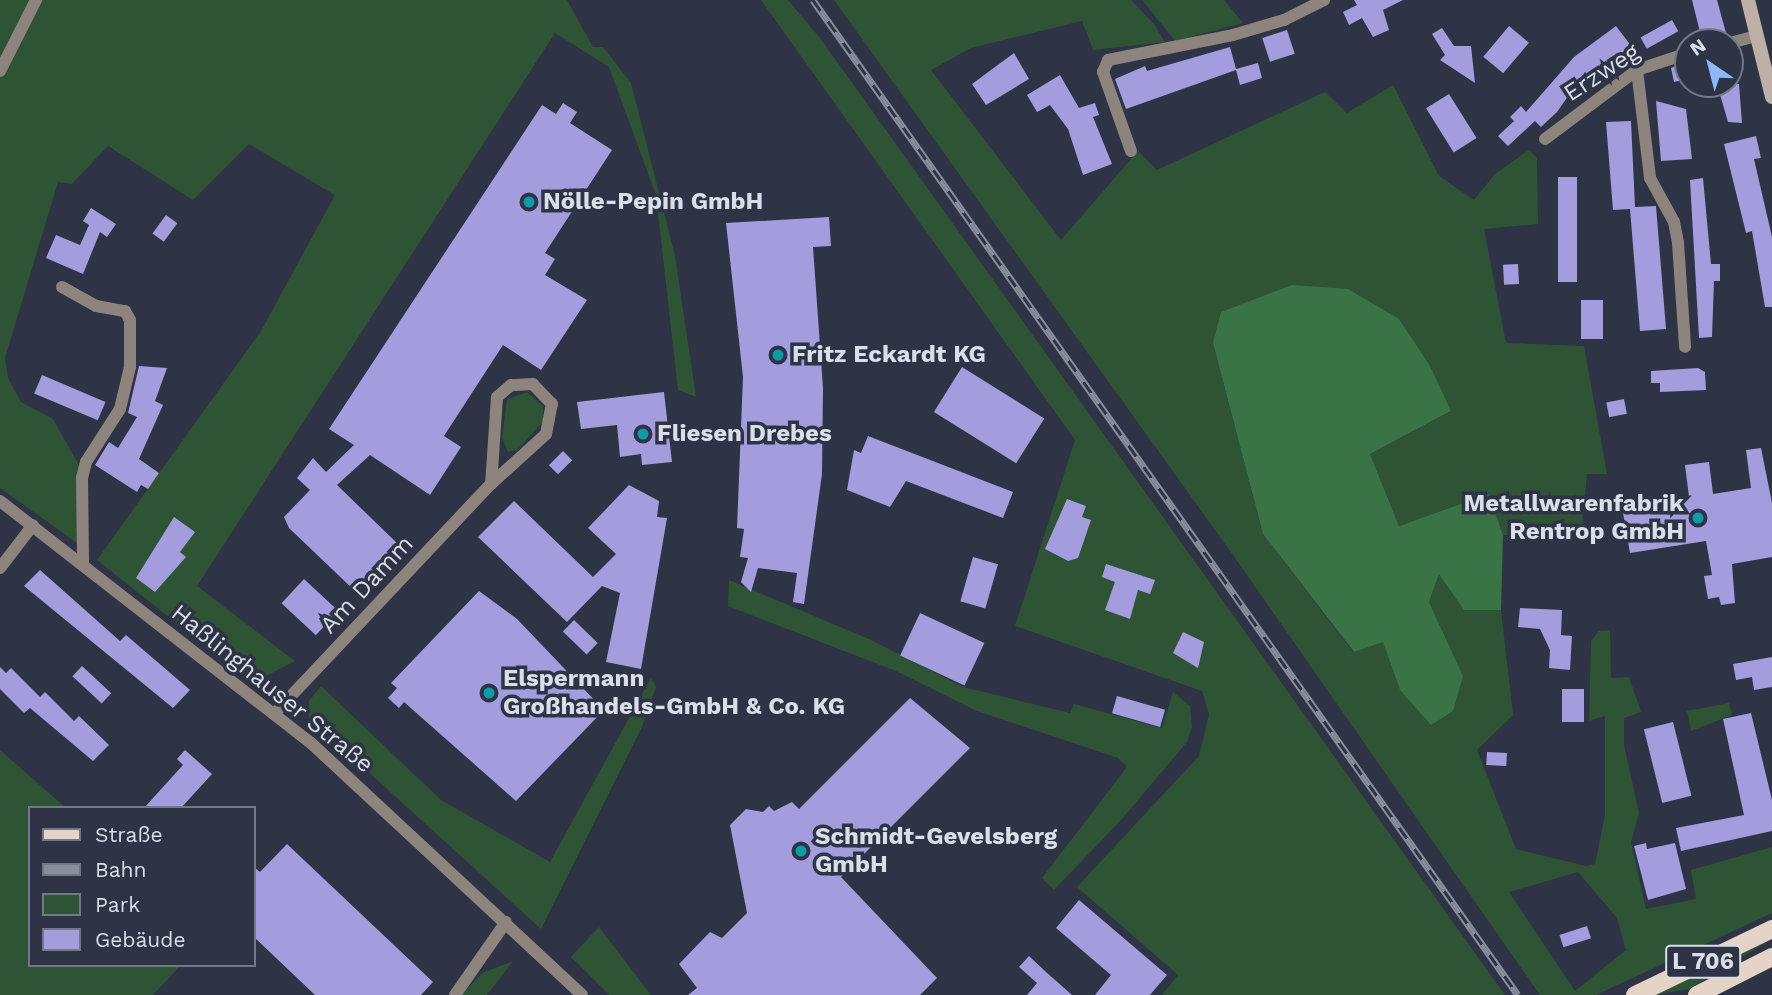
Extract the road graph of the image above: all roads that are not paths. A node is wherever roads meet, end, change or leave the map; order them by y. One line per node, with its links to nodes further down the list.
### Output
1 (36, 0): 8 (street)
2 (1324, 0): 11 (street)
3 (1748, 0): 4 (main road)
4 (1757, 36): 5 (street); 9 (main road)
5 (1744, 39)
6 (1674, 58): 7 (street, Erzweg)
7 (1637, 70): 10 (street, Erzweg); 13 (street)
8 (0, 71)
9 (1772, 97)
10 (1545, 139)
11 (1131, 151)
12 (62, 287): 17 (street)
13 (1685, 347)
14 (491, 484): 14 (street, Am Damm); 19 (street, Am Damm)
15 (0, 501): 16 (street, Haßlinghauser Straße)
16 (33, 525): 17 (street, Haßlinghauser Straße); 18 (street)
17 (83, 564): 19 (street, Haßlinghauser Straße)
18 (0, 568)
19 (274, 714): 20 (street, Haßlinghauser Straße)
20 (506, 922): 23 (street); 24 (street, Haßlinghauser Straße)
21 (1772, 929): 25 (main road, L 706)
22 (1772, 957): 26 (main road, L 706)
23 (455, 995)
24 (582, 995)
25 (1635, 995)
26 (1697, 995)

